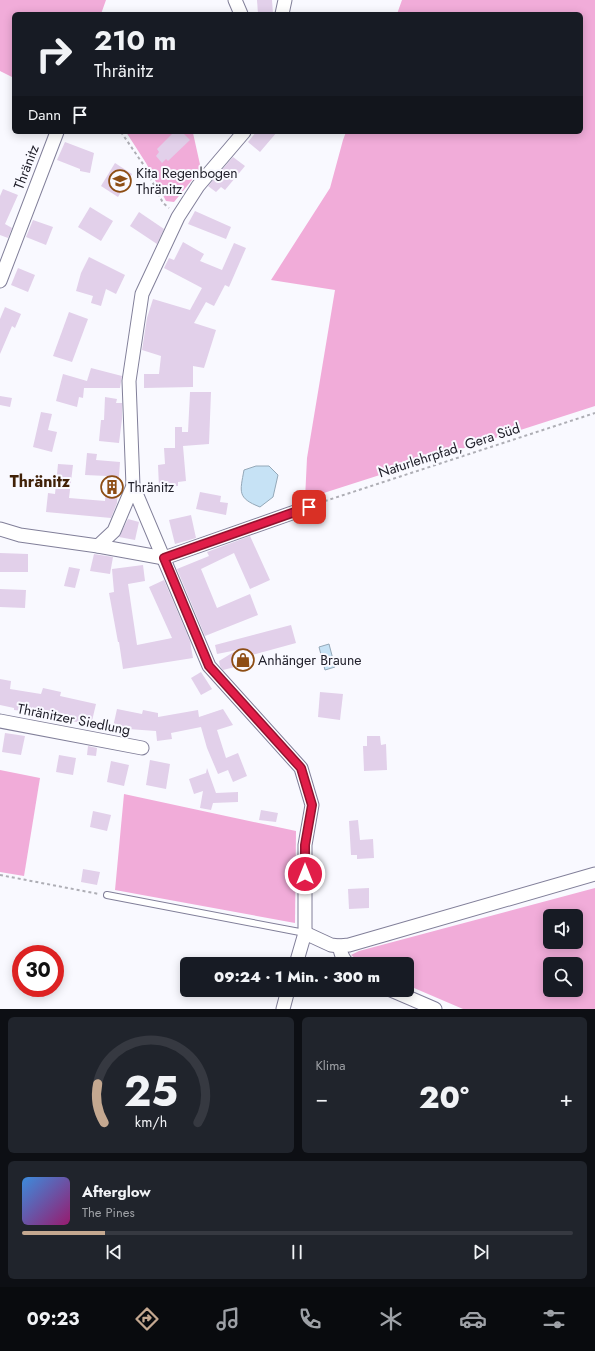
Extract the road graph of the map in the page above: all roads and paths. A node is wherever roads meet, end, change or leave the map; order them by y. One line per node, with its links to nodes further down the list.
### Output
1 (235, 0): 3 (street)
2 (285, 0): 4 (street)
3 (240, 12)
4 (282, 12)
5 (56, 134): 9 (street, Thränitz)
6 (122, 134): 8 (path)
7 (242, 134): 8 (street)
8 (178, 216): 11 (street)
9 (0, 281)
10 (595, 413): 12 (path, Naturlehrpfad, Gera Süd)
11 (133, 486): 14 (street); 15 (street)
12 (309, 507): 15 (street)
13 (0, 529): 14 (street)
14 (98, 546): 15 (street)
15 (164, 558): 21 (street)
16 (0, 721): 17 (street, Thränitzer Siedlung)
17 (142, 748)
18 (595, 874): 22 (street)
19 (0, 875): 20 (path)
20 (107, 895): 21 (lane)
21 (306, 933): 22 (street); 23 (street)
22 (339, 946): 24 (street)
23 (298, 957)
24 (343, 957)
25 (286, 997): 27 (street)
26 (407, 997): 28 (street)
27 (283, 1009)
28 (435, 1009)

